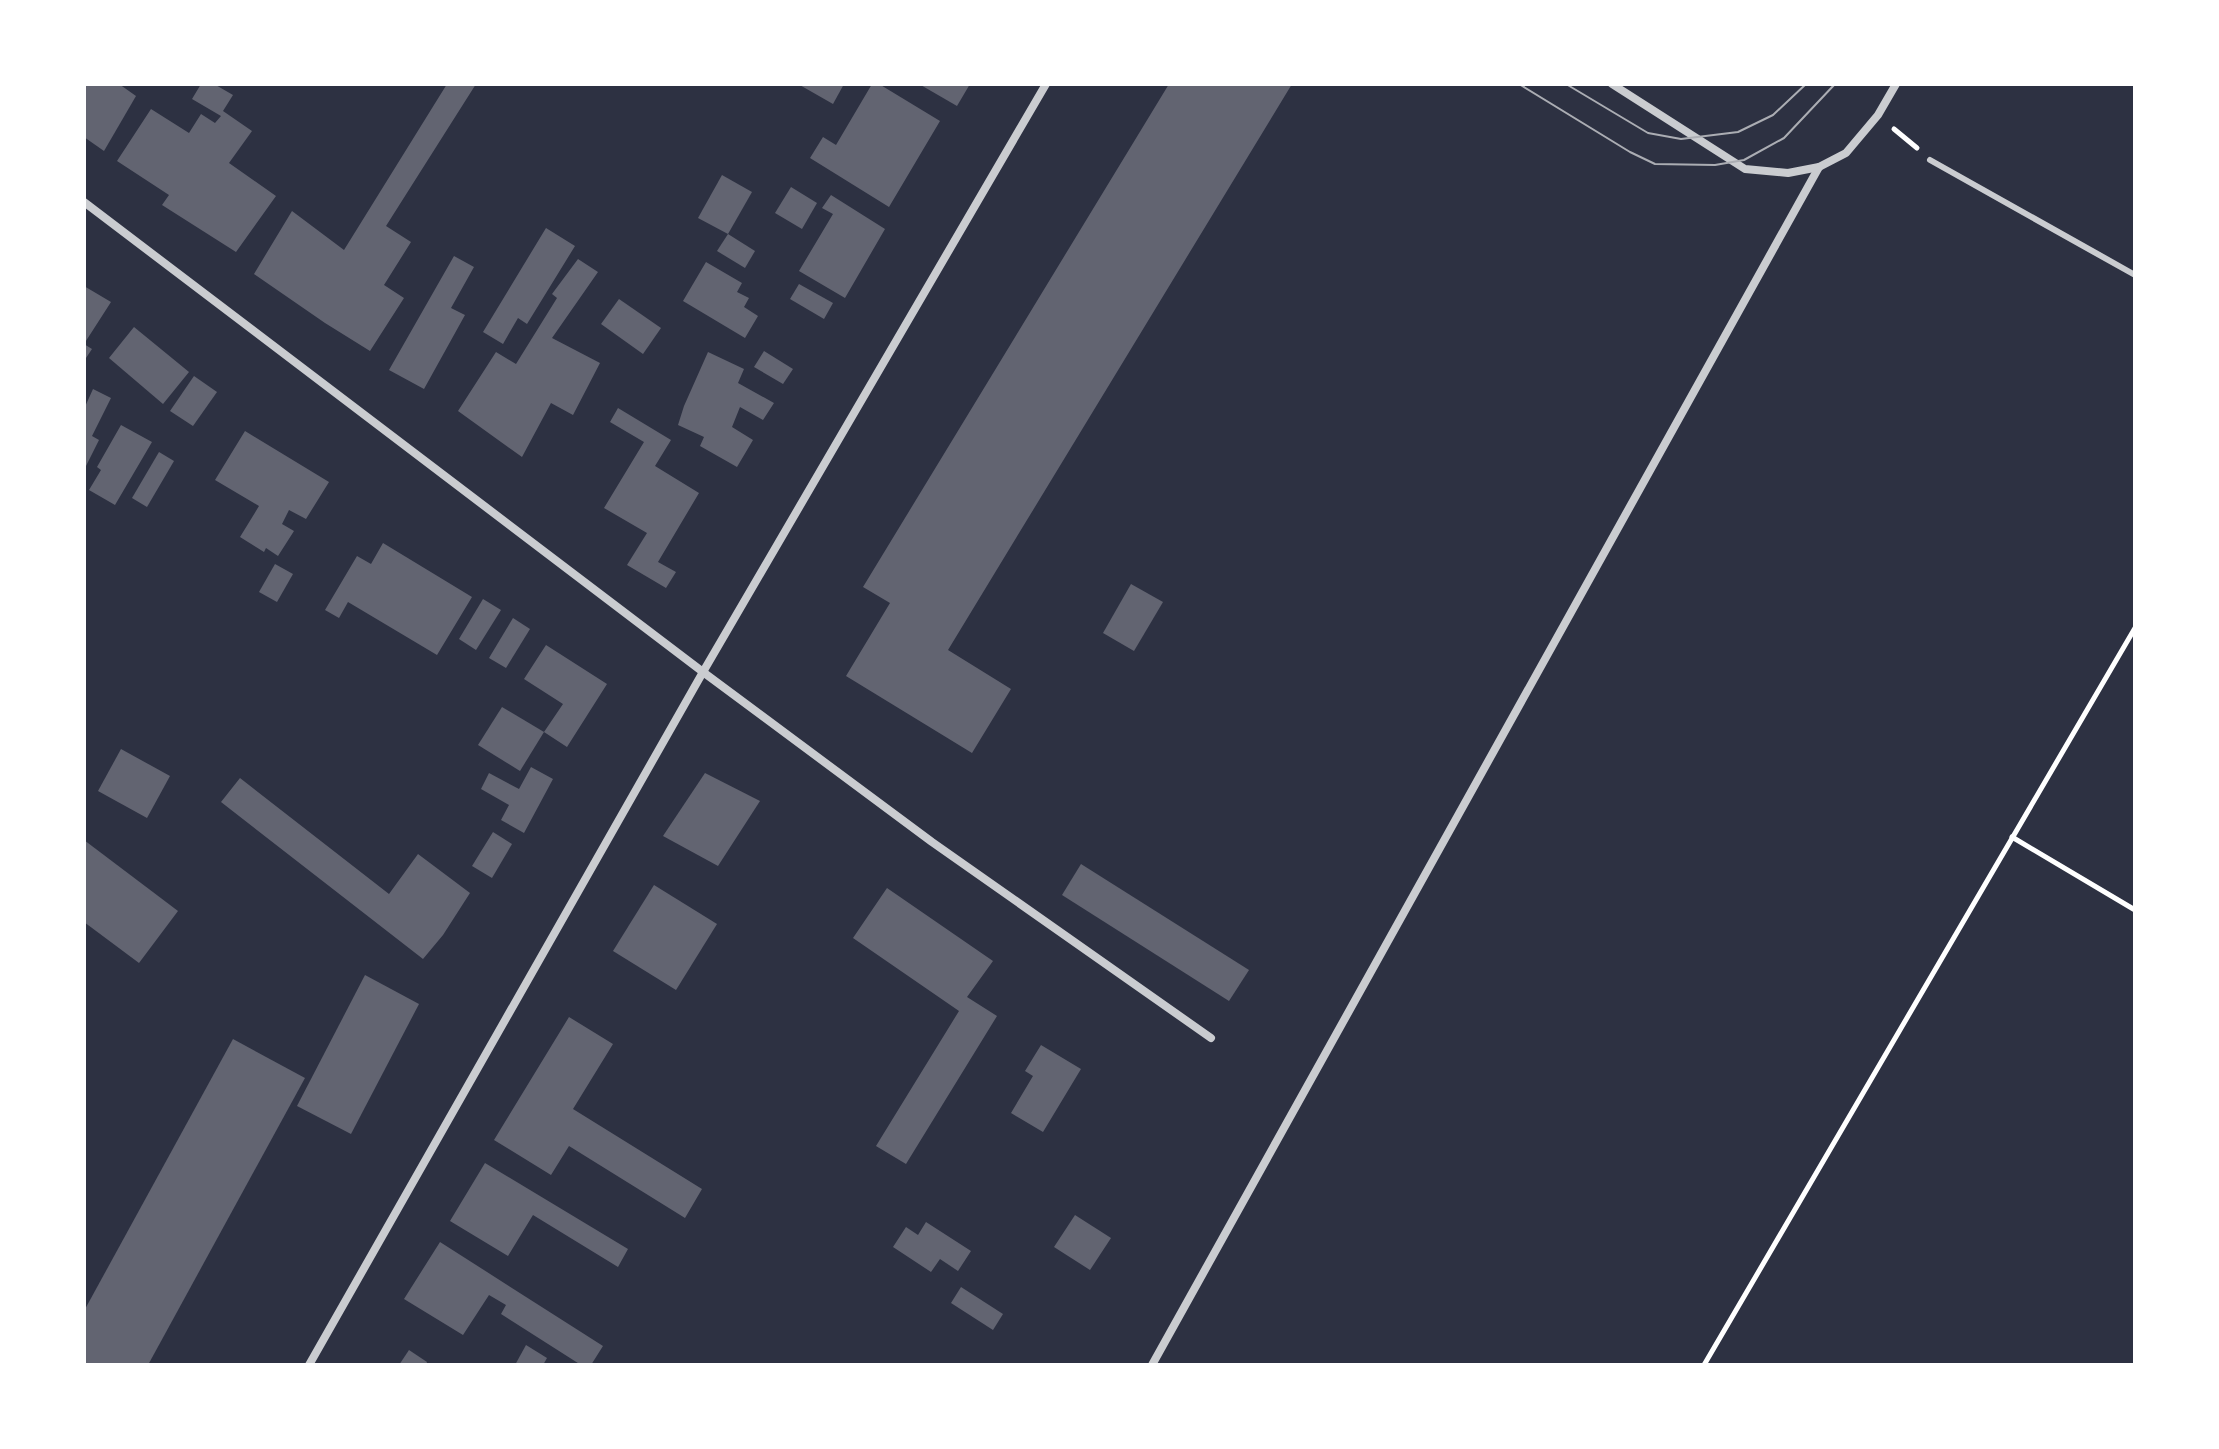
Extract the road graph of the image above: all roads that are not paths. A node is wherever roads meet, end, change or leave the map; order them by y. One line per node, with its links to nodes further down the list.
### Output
1 (1046, 84): 8 (street)
2 (1612, 84): 5 (street)
3 (1896, 84): 5 (street)
4 (1930, 160): 7 (lane)
5 (1819, 167): 11 (street)
6 (84, 202): 8 (street)
7 (2135, 275)
8 (703, 672): 9 (street); 10 (street)
9 (1211, 1038)
10 (309, 1365)
11 (1152, 1365)

